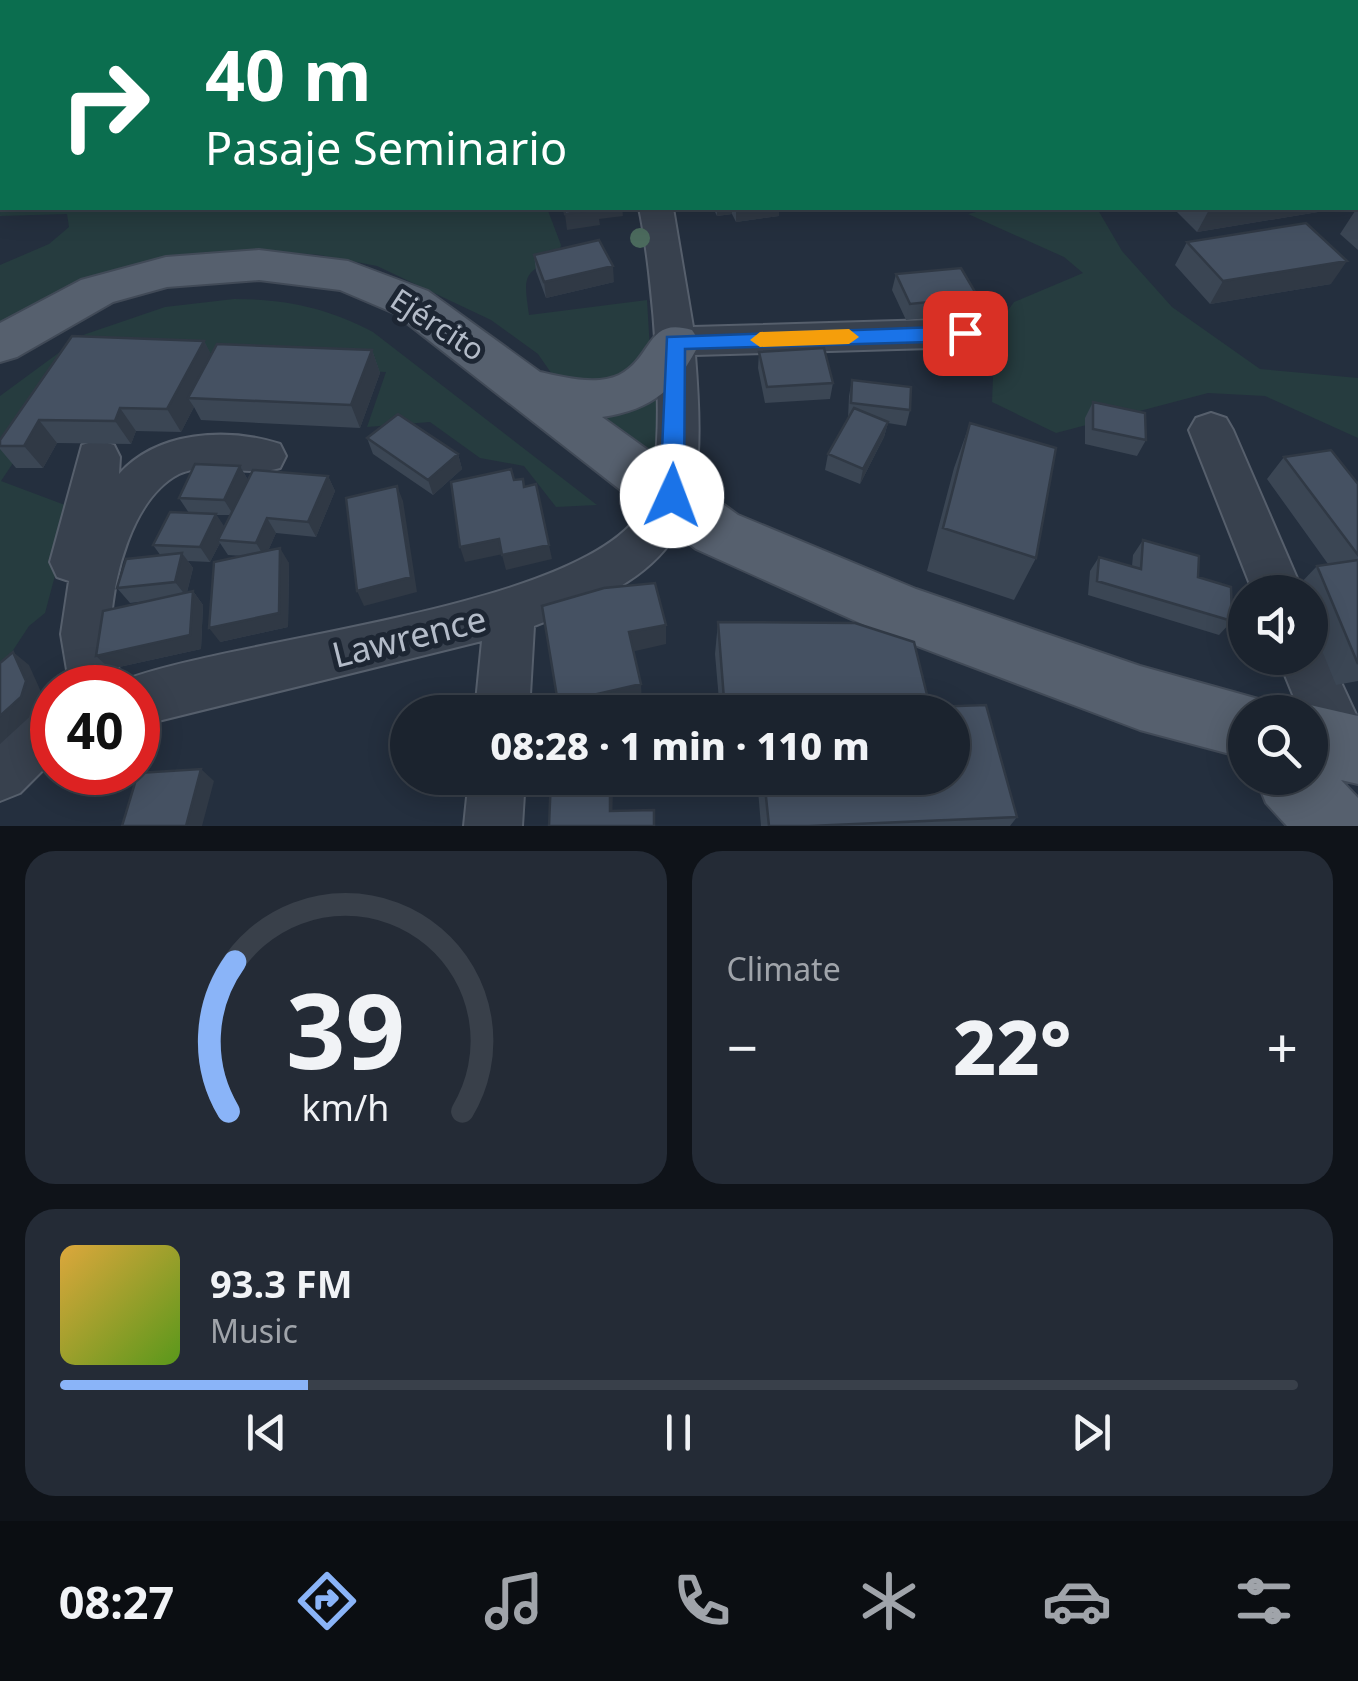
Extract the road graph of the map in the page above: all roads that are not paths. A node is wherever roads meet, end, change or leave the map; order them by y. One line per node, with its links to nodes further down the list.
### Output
1 (657, 210): 3 (street)
2 (965, 333): 3 (street)
3 (675, 342): 6 (main road); 10 (street)
4 (0, 345): 6 (main road, Ejército)
5 (0, 373): 10 (main road, Ejército)
6 (528, 387): 10 (main road, Ejército)
7 (1210, 430): 11 (street)
8 (264, 456): 14 (street)
9 (98, 457): 13 (street)
10 (682, 517): 12 (street, Lawrence); 17 (main road, Ejército)
11 (1271, 575)
12 (510, 612): 15 (street, Lawrence); 16 (street)
13 (72, 665)
14 (91, 665)
15 (160, 695)
16 (503, 695)
17 (1228, 725)
18 (30, 745): 19 (street)
19 (0, 774)
20 (1328, 777): 23 (main road)
21 (495, 795): 22 (street)
22 (493, 826)
23 (1334, 826)

